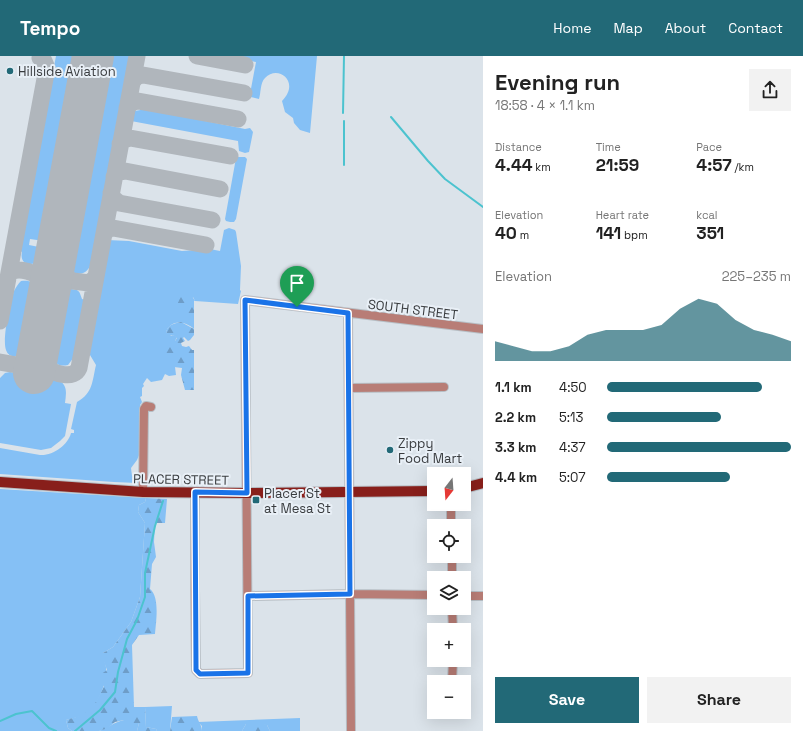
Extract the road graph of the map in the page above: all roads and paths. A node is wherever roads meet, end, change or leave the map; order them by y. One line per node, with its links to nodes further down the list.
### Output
1 (348, 313): 2 (street, SOUTH STREET); 4 (street); 13 (street, SOUTH STREET)
2 (483, 329)
3 (444, 387): 4 (street)
4 (349, 388): 12 (street)
5 (151, 406): 10 (street)
6 (0, 482): 10 (main road, PLACER STREET)
7 (483, 483): 8 (main road)
8 (471, 486)
9 (427, 491): 12 (main road, PLACER STREET)
10 (144, 492): 11 (main road, PLACER STREET)
11 (195, 492): 13 (main road, PLACER STREET); 16 (street)
12 (349, 492): 13 (main road, PLACER STREET); 14 (street)
13 (247, 493): 16 (street)
14 (350, 594): 15 (street); 16 (street); 19 (street)
15 (427, 595)
16 (248, 596)
17 (471, 596): 18 (street)
18 (483, 596)
19 (350, 731)

